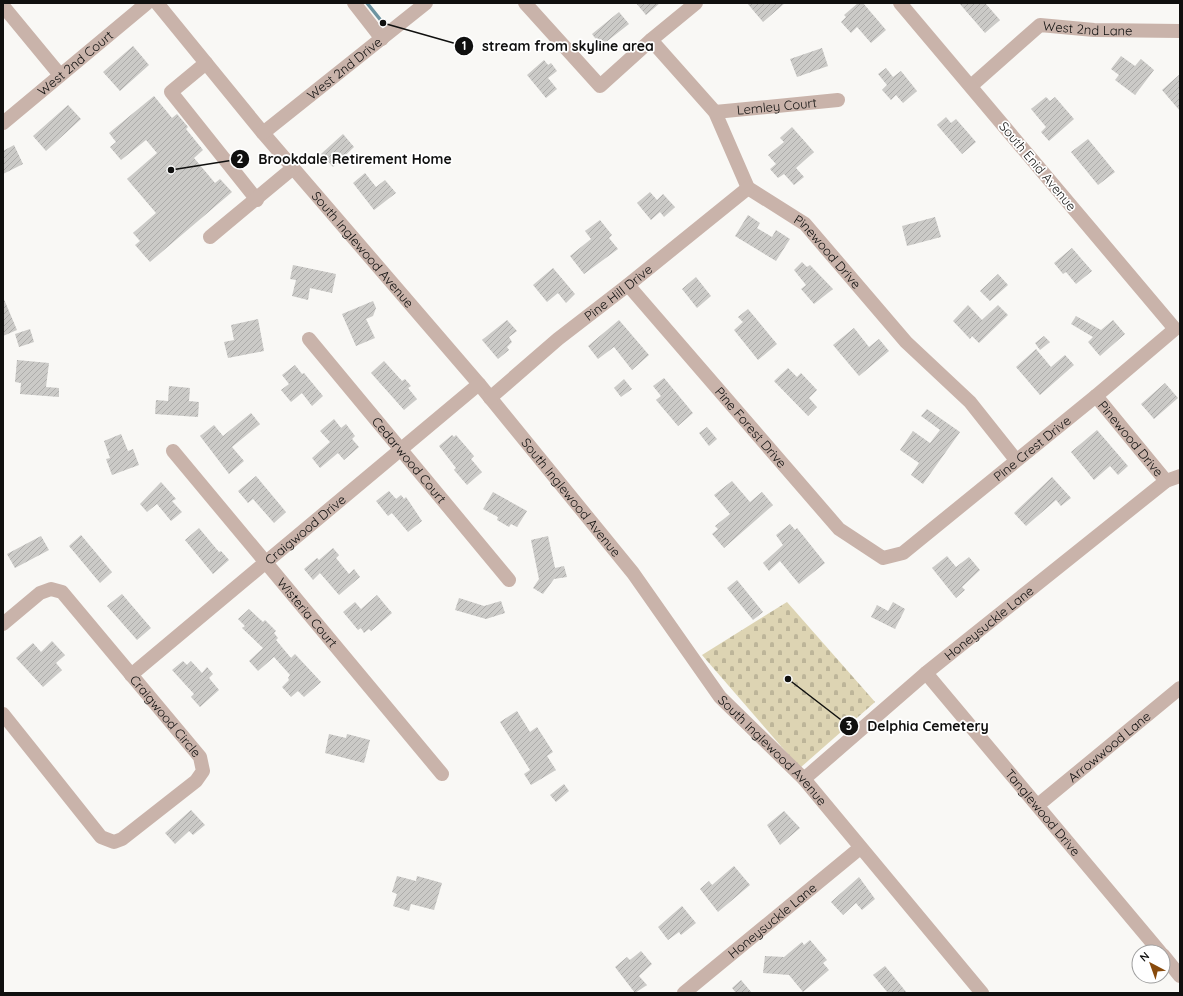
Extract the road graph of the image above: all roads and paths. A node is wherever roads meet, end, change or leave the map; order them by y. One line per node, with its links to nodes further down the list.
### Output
1 (147, 3): 13 (street, West 2nd Court)
2 (157, 3): 12 (street, South Inglewood Avenue)
3 (354, 3): 10 (street)
4 (426, 3): 10 (street, West 2nd Drive)
5 (525, 3): 11 (street)
6 (696, 3): 11 (street)
7 (900, 3): 14 (street, South Enid Avenue)
8 (3, 6): 13 (street)
9 (1180, 31): 14 (street, West 2nd Lane)
10 (382, 39): 18 (street, West 2nd Drive)
11 (652, 40): 16 (street)
12 (206, 63): 18 (street, South Inglewood Avenue); 21 (street)
13 (60, 75): 17 (street, West 2nd Court)
14 (971, 86): 24 (street, South Enid Avenue)
15 (838, 100): 16 (street, Lemley Court)
16 (715, 112): 20 (street)
17 (3, 124)
18 (263, 133): 19 (street, South Inglewood Avenue)
19 (294, 168): 21 (street); 26 (street, South Inglewood Avenue)
20 (748, 188): 23 (street, Pine Hill Drive); 31 (street, Pinewood Drive)
21 (257, 200): 22 (street)
22 (210, 237)
23 (628, 285): 28 (street, Pine Hill Drive); 34 (street, Pine Forest Drive)
24 (1174, 329): 27 (street, Pine Crest Drive)
25 (309, 339): 29 (street, Cedarwood Court)
26 (479, 384): 28 (street, South Inglewood Avenue); 29 (street, Craigwood Drive)
27 (1096, 396): 31 (street, Pine Crest Drive); 33 (street, Pinewood Drive)
28 (490, 398): 43 (street, South Inglewood Avenue)
29 (401, 449): 35 (street, Craigwood Drive); 36 (street, Cedarwood Court)
30 (174, 451): 35 (street, Wisteria Court)
31 (1016, 460): 34 (street, Pine Crest Drive)
32 (1180, 476): 33 (street, Honeysuckle Lane)
33 (1166, 481): 38 (street, Honeysuckle Lane)
34 (883, 558)
35 (267, 562): 39 (street, Craigwood Drive); 42 (street, Wisteria Court)
36 (509, 580)
37 (3, 624): 39 (street, Craigwood Circle)
38 (926, 673): 43 (street, Honeysuckle Lane); 44 (street, Tanglewood Drive)
39 (131, 675): 41 (street, Craigwood Circle)
40 (1180, 688): 44 (street, Arrowwood Lane)
41 (3, 714)
42 (442, 774)
43 (804, 779): 45 (street, South Inglewood Avenue)
44 (1038, 805): 46 (street, Tanglewood Drive)
45 (860, 848): 49 (street, Honeysuckle Lane); 50 (street, South Inglewood Avenue)
46 (1153, 944)
47 (1171, 965): 48 (street)
48 (1180, 976)
49 (684, 993)
50 (982, 993)

